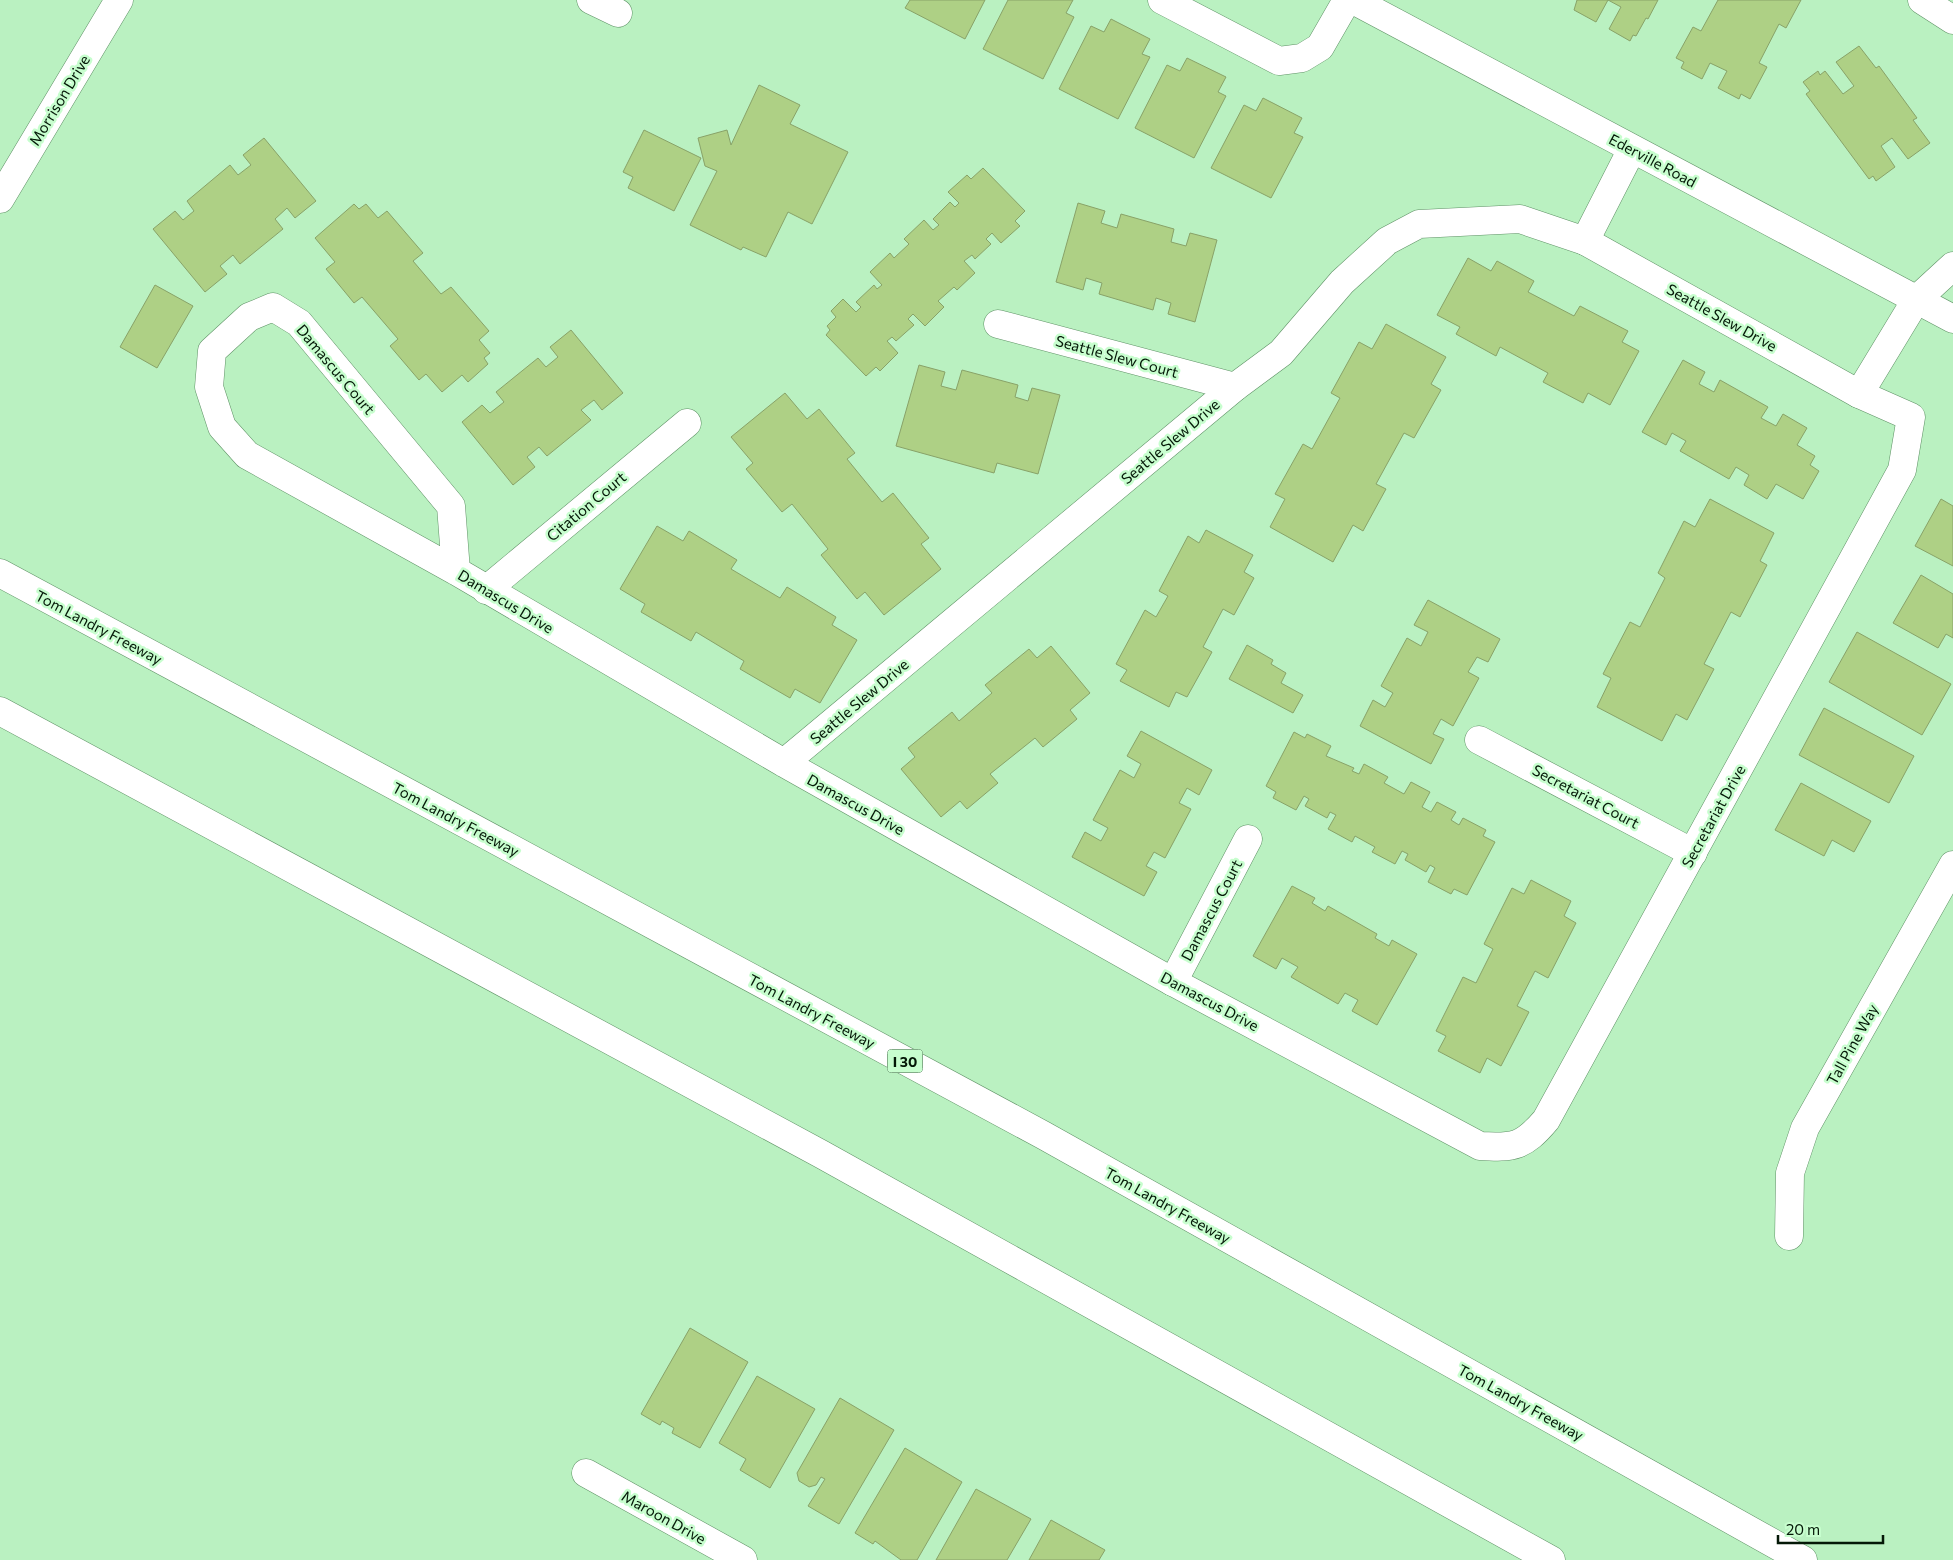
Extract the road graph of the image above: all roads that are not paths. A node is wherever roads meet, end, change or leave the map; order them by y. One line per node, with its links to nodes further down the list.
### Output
1 (119, 0): 10 (main road, Morrison Drive)
2 (591, 0): 7 (main road)
3 (1162, 0): 4 (main road)
4 (1347, 0)
5 (1353, 0): 9 (main road, Ederville Road)
6 (1922, 0): 8 (main road)
7 (618, 13)
8 (1953, 20)
9 (1632, 149): 11 (main road); 13 (main road, Ederville Road)
10 (0, 199)
11 (1585, 241): 16 (main road, Seattle Slew Drive); 17 (main road, Seattle Slew Drive)
12 (1953, 266): 13 (main road)
13 (1916, 300): 14 (main road, Ederville Road); 17 (main road)
14 (1953, 320)
15 (998, 324): 16 (main road, Seattle Slew Court)
16 (1236, 387): 26 (main road, Seattle Slew Drive)
17 (1859, 394): 20 (main road, Seattle Slew Drive)
18 (687, 423): 23 (main road, Citation Court)
19 (222, 427): 21 (main road, Damascus Drive); 21 (main road, Damascus Court)
20 (1902, 470): 28 (main road, Secretariat Drive)
21 (456, 571): 23 (main road, Damascus Drive)
22 (0, 573): 36 (main road, Tom Landry Freeway / I 30)
23 (486, 590): 26 (main road, Damascus Drive)
24 (0, 711): 35 (main road)
25 (1479, 740): 28 (main road, Secretariat Court)
26 (784, 763): 30 (main road, Damascus Drive)
27 (1248, 839): 30 (main road, Damascus Court)
28 (1694, 852): 31 (main road, Secretariat Drive)
29 (1953, 865): 32 (main road, Tall Pine Way)
30 (1173, 982): 31 (main road, Damascus Drive)
31 (1508, 1147)
32 (1789, 1236)
33 (586, 1473): 34 (main road, Maroon Drive)
34 (742, 1560)
35 (1551, 1560)
36 (1803, 1560)

